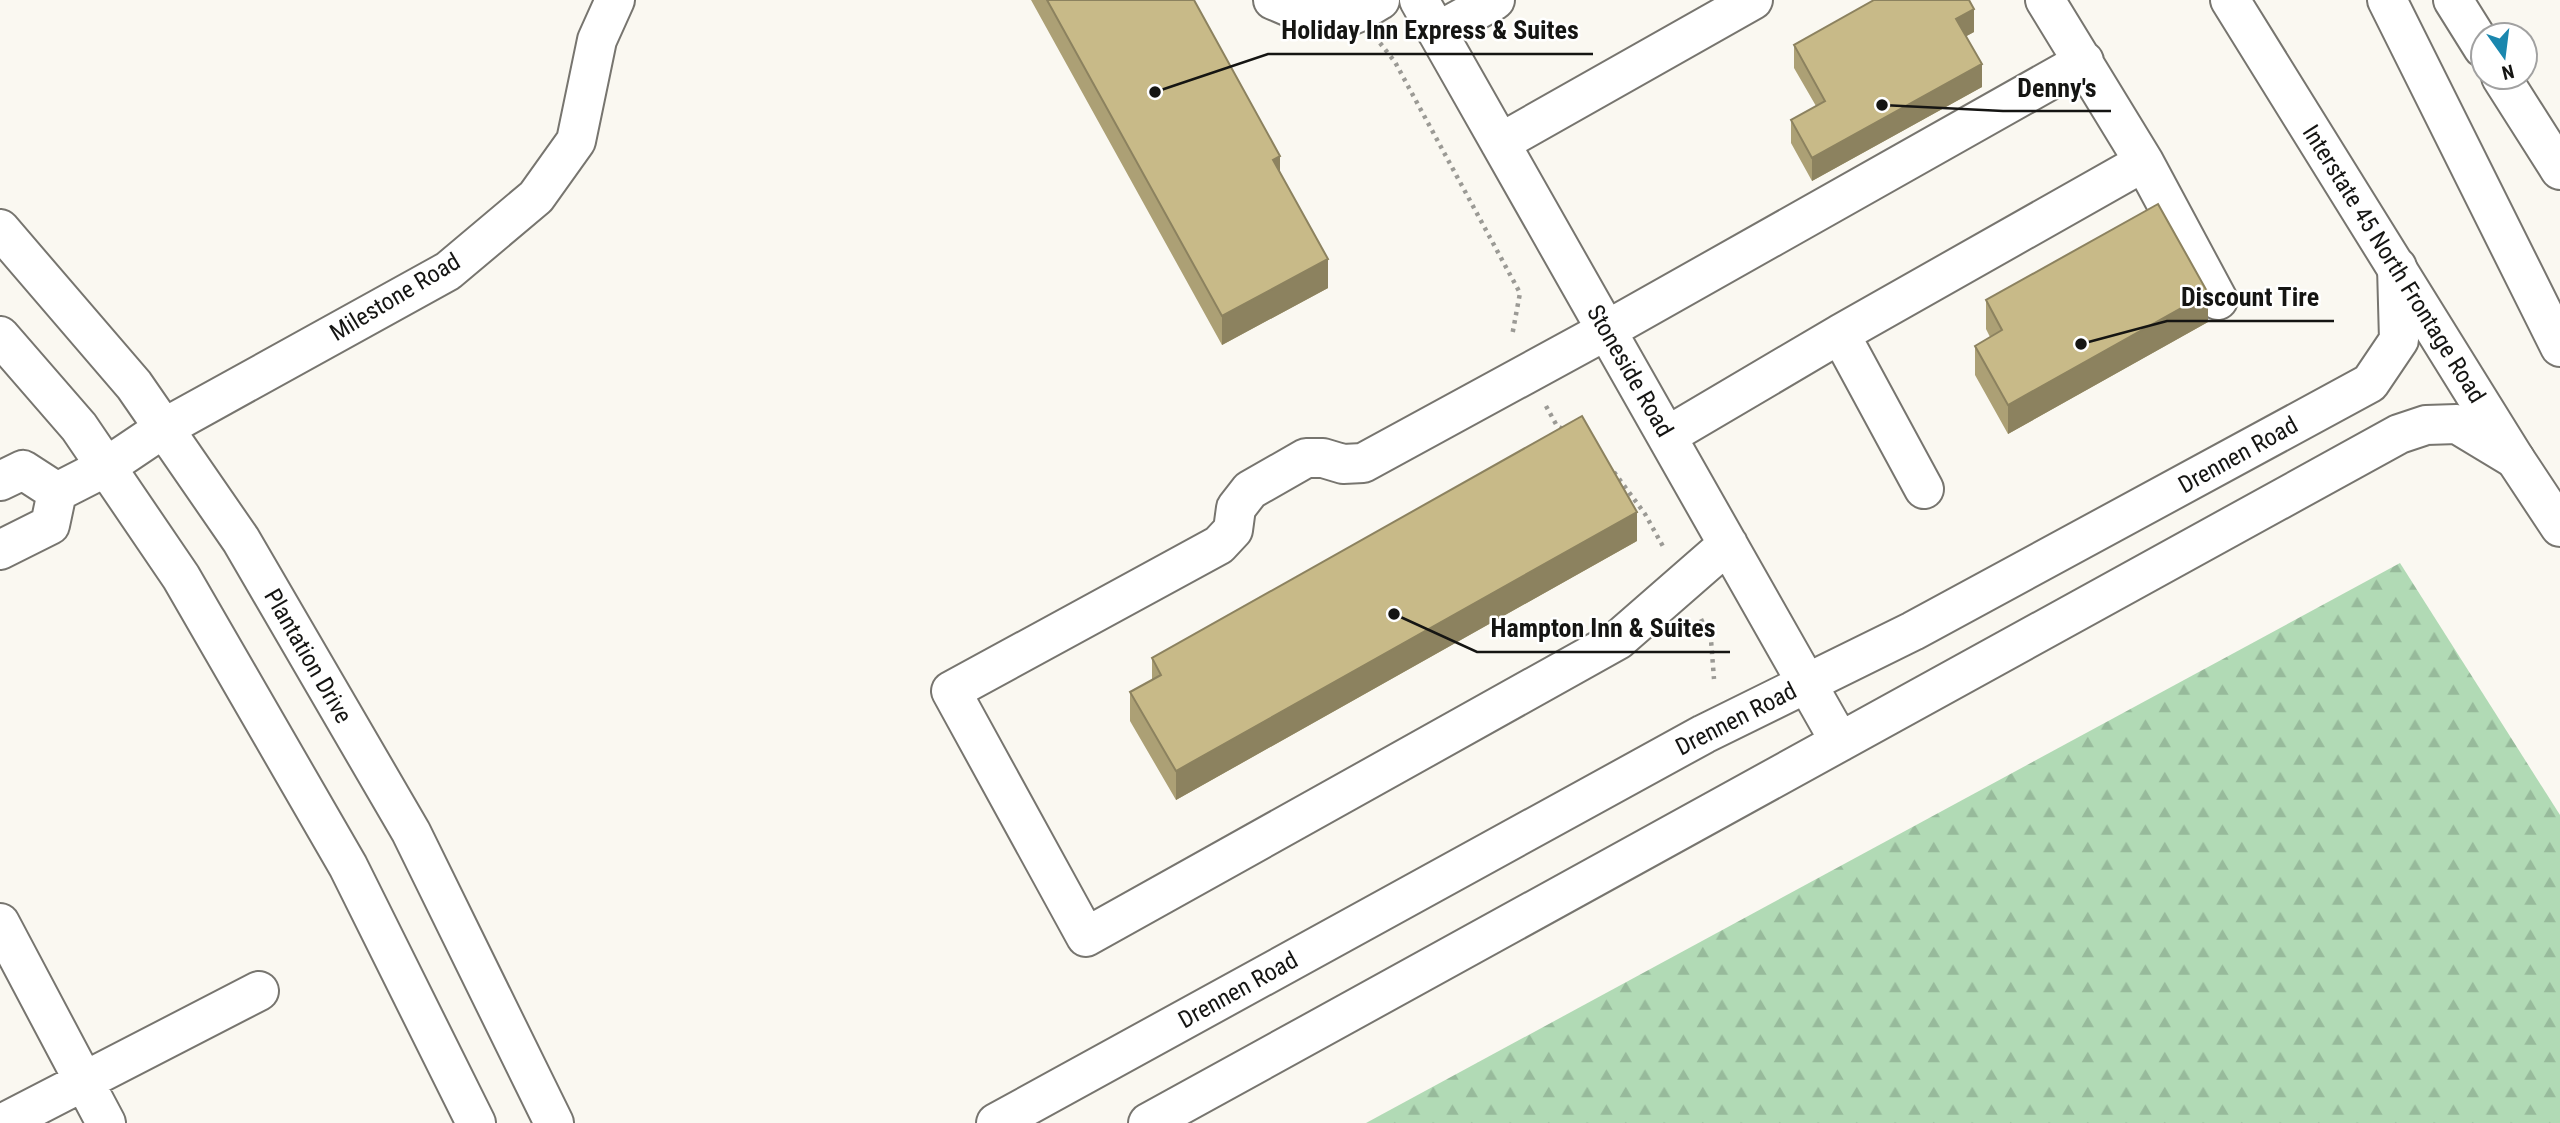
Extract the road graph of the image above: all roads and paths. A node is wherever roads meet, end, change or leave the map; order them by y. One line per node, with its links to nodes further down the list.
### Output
1 (615, 0): 24 (main road, Milestone Road)
2 (1273, 0): 3 (main road)
3 (1380, 0)
4 (1494, 0): 10 (main road)
5 (1753, 0): 14 (main road)
6 (2045, 0): 12 (main road)
7 (2230, 0): 18 (main road, Interstate 45 North Frontage Road)
8 (2387, 0): 23 (main road)
9 (2453, 0): 11 (main road)
10 (1428, 16): 14 (main road, Stoneside Road)
11 (2469, 26)
12 (2084, 61): 15 (main road); 20 (main road)
13 (2510, 91): 16 (main road)
14 (1500, 143): 20 (main road, Stoneside Road)
15 (2144, 162): 19 (main road); 21 (main road)
16 (2560, 170)
17 (0, 229): 24 (main road, Plantation Drive)
18 (2397, 267): 26 (main road, Interstate 45 North Frontage Road); 34 (main road, Drennen Road)
19 (2218, 300)
20 (1607, 330): 25 (main road, Stoneside Road); 32 (main road)
21 (1840, 334): 25 (main road); 29 (main road)
22 (0, 336): 27 (main road)
23 (2560, 347)
24 (164, 428): 27 (main road, Milestone Road); 42 (main road, Plantation Drive)
25 (1667, 436): 32 (main road, Stoneside Road)
26 (2515, 459): 31 (main road, Interstate 45 North Frontage Road); 35 (main road)
27 (106, 467): 30 (main road, Milestone Road); 41 (main road)
28 (0, 481): 30 (main road)
29 (1924, 489)
30 (57, 492): 33 (main road)
31 (2560, 527)
32 (1728, 544): 34 (main road, Stoneside Road)
33 (0, 550)
34 (1807, 683): 35 (main road, Stoneside Road); 43 (main road, Drennen Road)
35 (1840, 742): 44 (main road)
36 (0, 923): 38 (main road)
37 (259, 991): 38 (main road)
38 (85, 1082): 39 (main road); 40 (main road)
39 (3, 1123)
40 (106, 1123)
41 (476, 1123)
42 (554, 1123)
43 (996, 1123)
44 (1148, 1123)

